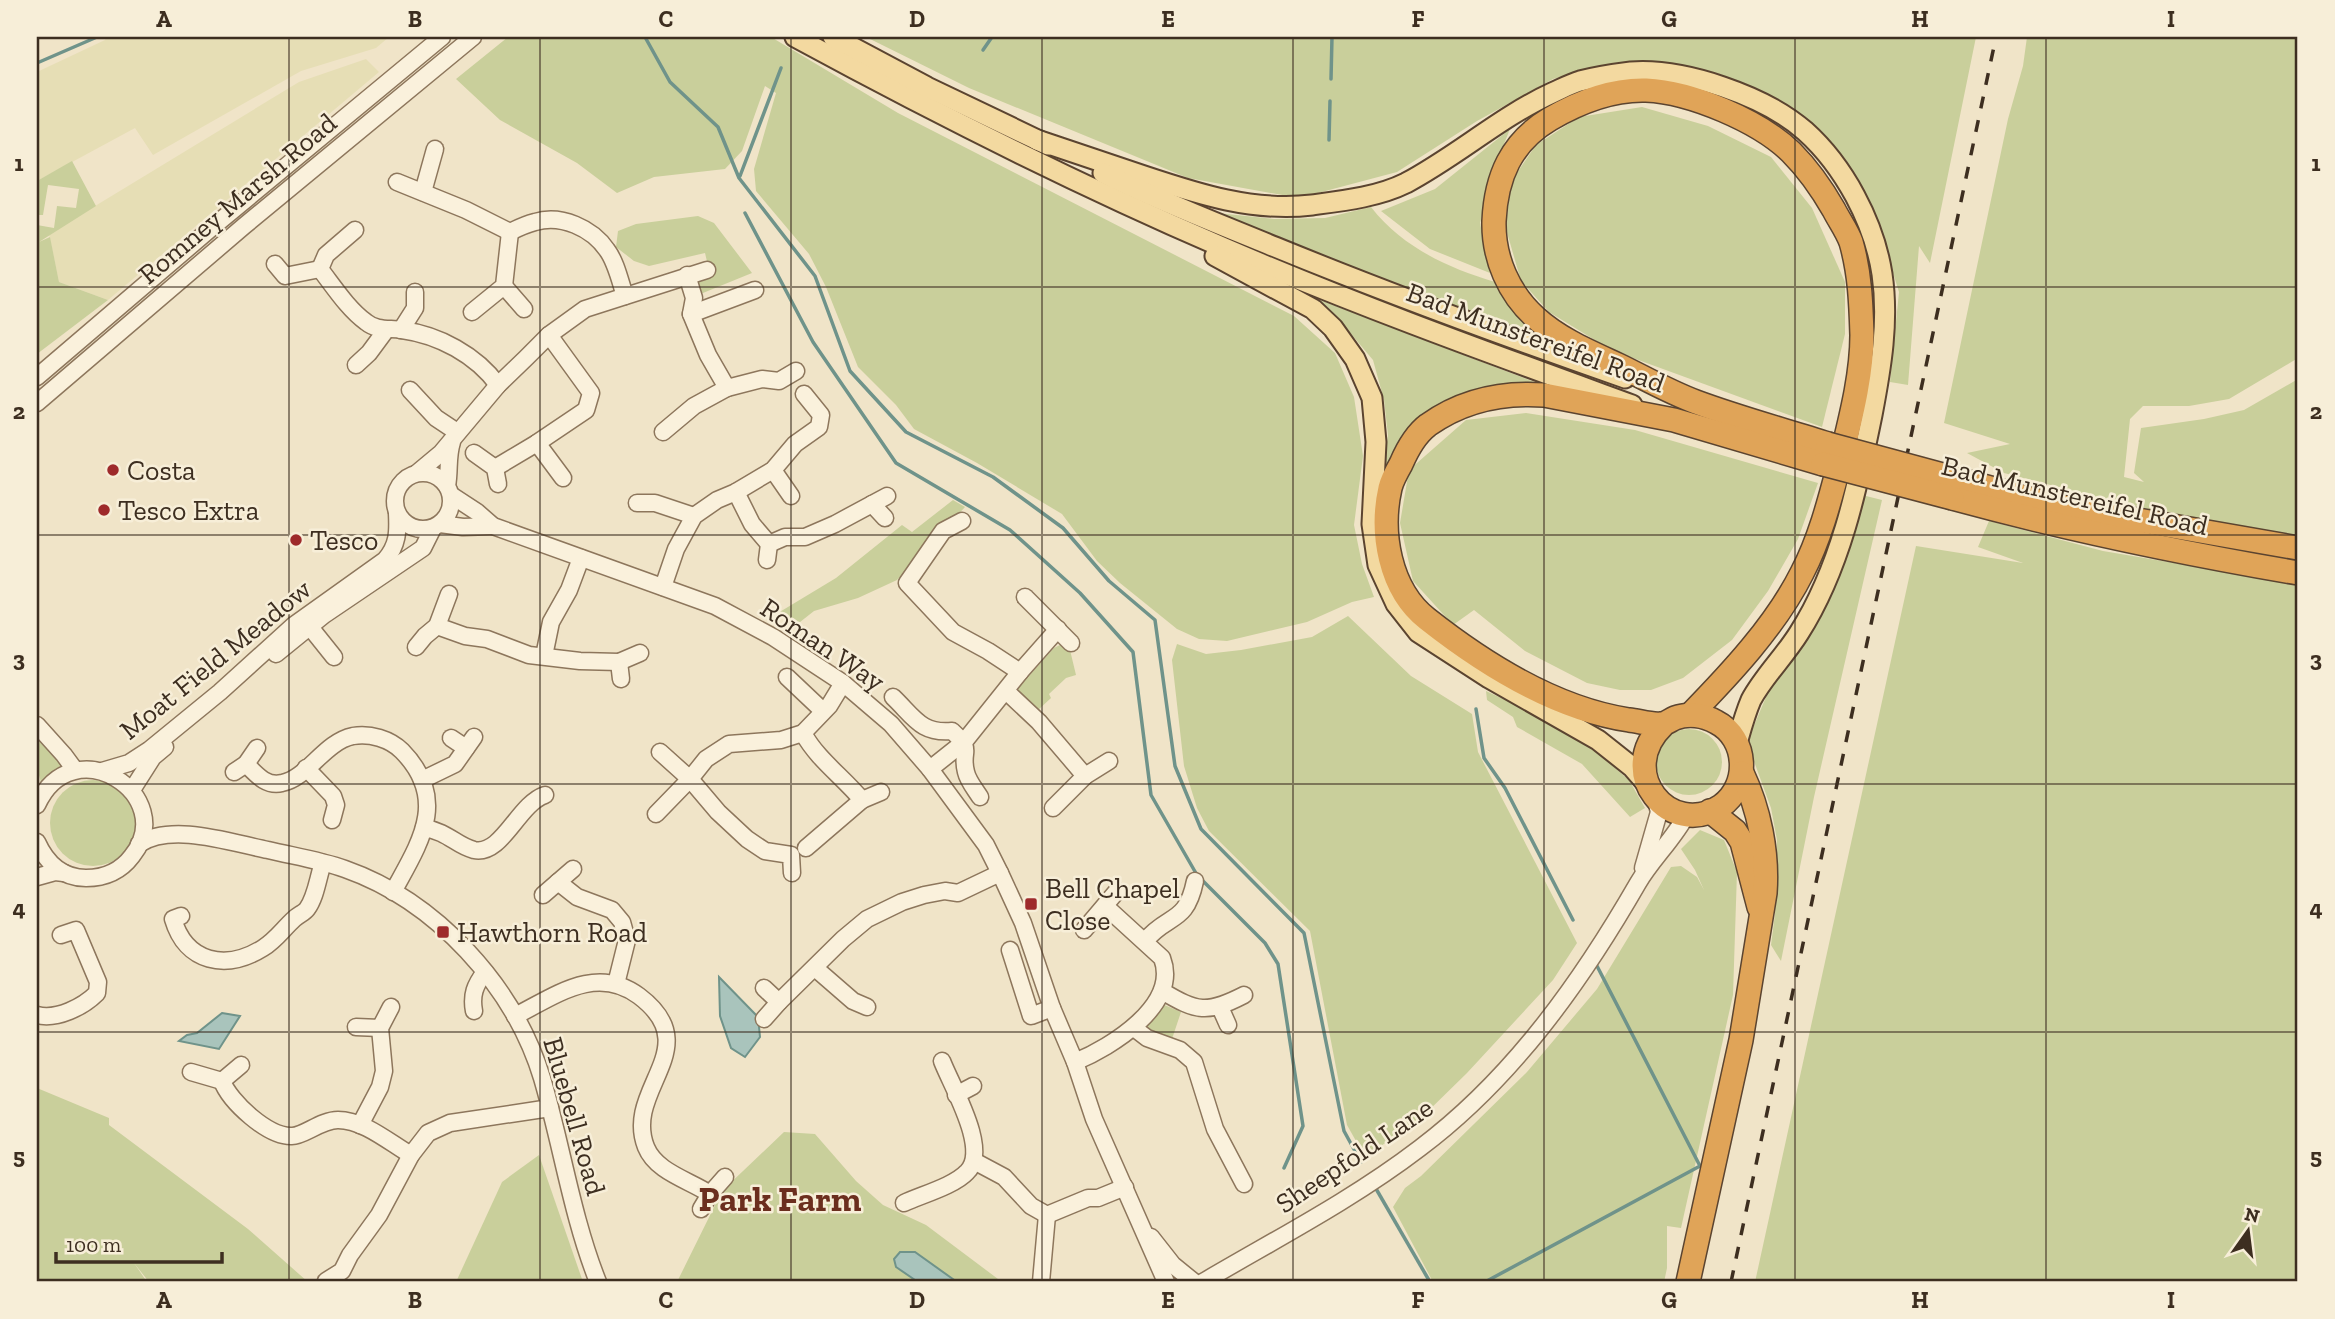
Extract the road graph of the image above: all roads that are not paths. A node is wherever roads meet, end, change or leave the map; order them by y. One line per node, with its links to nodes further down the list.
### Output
1 (442, 37): 27 (street, Romney Marsh Road)
2 (473, 37): 33 (street, Romney Marsh Road)
3 (795, 37): 8 (main road, Bad Munstereifel Road)
4 (834, 37): 5 (main road, Bad Munstereifel Road)
5 (1037, 140): 32 (main road, Bad Munstereifel Road); 82 (main road)
6 (435, 149): 9 (street)
7 (397, 182): 9 (street)
8 (1087, 187): 34 (main road, Bad Munstereifel Road); 95 (main road)
9 (423, 192): 11 (street)
10 (355, 230): 13 (street)
11 (510, 232): 16 (street); 19 (street)
12 (275, 264): 13 (street)
13 (320, 269): 23 (street)
14 (707, 270): 15 (street)
15 (687, 275): 19 (street); 22 (street)
16 (504, 286): 20 (street); 21 (street)
17 (755, 290): 22 (street)
18 (415, 292): 23 (street)
19 (625, 296): 24 (street)
20 (524, 309)
21 (472, 312)
22 (691, 314): 29 (street)
23 (393, 330): 25 (street); 28 (street)
24 (549, 335): 28 (street); 37 (street)
25 (356, 365)
26 (796, 372): 29 (street)
27 (37, 377)
28 (498, 385): 35 (street)
29 (727, 388): 36 (street)
30 (410, 390): 35 (street)
31 (804, 394): 40 (street)
32 (1694, 402): 39 (highway, Bad Munstereifel Road); 76 (highway)
33 (37, 403)
34 (1674, 420): 39 (highway, Bad Munstereifel Road); 78 (highway)
35 (456, 432): 41 (street); 44 (street)
36 (663, 432)
37 (537, 443): 38 (street); 42 (street)
38 (474, 453)
39 (1825, 454): 43 (highway, Bad Munstereifel Road, bridge)
40 (773, 470): 45 (street); 46 (street)
41 (417, 473): 44 (street); 48 (street)
42 (562, 478)
43 (1953, 488): 54 (highway, Bad Munstereifel Road); 56 (highway, Bad Munstereifel Road)
44 (449, 491): 52 (street); 53 (street, Roman Way)
45 (736, 492): 49 (street); 50 (street)
46 (791, 496)
47 (637, 503): 49 (street)
48 (397, 513): 52 (street); 89 (street, Moat Field Meadow)
49 (694, 516): 57 (street)
50 (885, 518)
51 (962, 521): 69 (street)
52 (436, 526): 53 (street, Roman Way); 61 (street, Moat Field Meadow)
53 (493, 526): 55 (street, Roman Way)
54 (2298, 548)
55 (581, 558): 57 (street, Roman Way); 66 (street)
56 (2298, 573)
57 (663, 587): 72 (street, Roman Way)
58 (449, 594): 60 (street)
59 (1026, 597): 62 (street)
60 (437, 626): 64 (street); 66 (street)
61 (310, 627): 67 (street); 94 (street, Moat Field Meadow)
62 (1058, 629): 63 (street); 69 (street)
63 (1071, 643)
64 (416, 647)
65 (640, 653): 68 (street)
66 (544, 656): 68 (street)
67 (334, 657)
68 (619, 662): 71 (street)
69 (1020, 673): 73 (street)
70 (787, 677): 75 (street)
71 (621, 679)
72 (843, 683): 75 (street); 87 (street, Roman Way)
73 (1006, 691): 81 (street); 91 (street)
74 (893, 697): 81 (street)
75 (823, 712): 79 (street)
76 (1690, 715): 78 (highway); 82 (highway)
77 (37, 725): 88 (street)
78 (1663, 725): 95 (highway)
79 (803, 733): 92 (street); 99 (street)
80 (451, 738): 93 (street)
81 (964, 742): 87 (street); 98 (street)
82 (1737, 743): 90 (highway)
83 (257, 748): 86 (street)
84 (660, 752): 92 (street)
85 (1109, 761): 91 (street)
86 (306, 768): 93 (street); 105 (street)
87 (930, 769): 114 (street, Roman Way)
88 (75, 771): 89 (street); 100 (street)
89 (102, 771): 94 (street)
90 (1742, 773): 103 (highway); 124 (highway)
91 (1085, 776): 102 (street)
92 (690, 779): 104 (street); 113 (street)
93 (422, 780): 106 (street)
94 (132, 790): 101 (street)
95 (1651, 790): 103 (highway); 118 (street, Sheepfold Lane)
96 (881, 792): 99 (street)
97 (544, 795): 106 (street)
98 (980, 797)
99 (862, 800): 110 (street)
100 (37, 805)
101 (140, 806): 107 (street, Bluebell Road); 108 (street)
102 (1053, 808)
103 (1698, 813): 118 (street, Sheepfold Lane); 124 (highway)
104 (656, 814)
105 (332, 820)
106 (425, 828): 121 (street)
107 (175, 833): 108 (street, Bluebell Road); 111 (street, Bluebell Road)
108 (139, 844): 115 (street)
109 (37, 845): 115 (street)
110 (806, 848)
111 (323, 863): 121 (street, Bluebell Road); 125 (street)
112 (573, 869): 119 (street)
113 (792, 873)
114 (1000, 873): 130 (street); 140 (street, Roman Way)
115 (67, 874): 116 (street)
116 (37, 877)
117 (1195, 881): 128 (street)
118 (1639, 881): 177 (street, Sheepfold Lane)
119 (558, 882): 122 (street); 132 (street)
120 (1117, 891): 123 (street)
121 (393, 892): 131 (street, Bluebell Road)
122 (543, 895)
123 (1105, 906): 126 (street); 128 (street)
124 (1760, 913): 178 (highway)
125 (181, 916)
126 (1084, 930)
127 (61, 936): 142 (street)
128 (1145, 941): 134 (street)
129 (1010, 950): 140 (street)
130 (815, 968): 136 (street); 138 (street)
131 (485, 972): 141 (street); 143 (street, Bluebell Road)
132 (616, 984): 143 (street); 166 (street)
133 (764, 988): 136 (street)
134 (1162, 992): 139 (street); 148 (street)
135 (1244, 995): 139 (street)
136 (779, 1002): 144 (street)
137 (391, 1007): 147 (street)
138 (867, 1007)
139 (1220, 1007): 145 (street)
140 (1052, 1008): 151 (street, Roman Way)
141 (474, 1011)
142 (41, 1016): 149 (street)
143 (515, 1016): 157 (street, Bluebell Road)
144 (764, 1018)
145 (1228, 1025)
146 (356, 1027): 147 (street)
147 (380, 1028): 158 (street)
148 (1134, 1028): 151 (street); 163 (street)
149 (45, 1034)
150 (942, 1061): 156 (street)
151 (1075, 1062): 164 (street, Roman Way)
152 (241, 1065): 154 (street)
153 (191, 1072): 154 (street)
154 (222, 1081): 158 (street)
155 (973, 1086): 156 (street)
156 (956, 1095): 160 (street)
157 (550, 1108): 159 (street); 173 (street, Bluebell Road)
158 (360, 1125): 159 (street)
159 (411, 1155): 171 (street)
160 (974, 1161): 165 (street); 169 (street)
161 (924, 1175): 165 (street)
162 (725, 1177): 166 (street)
163 (1244, 1184)
164 (1125, 1187): 169 (street); 170 (street, Roman Way)
165 (929, 1192): 167 (street)
166 (710, 1194): 168 (street)
167 (904, 1203)
168 (701, 1209)
169 (1047, 1215): 174 (street)
170 (1143, 1227): 175 (street, Roman Way); 176 (street, Roman Way)
171 (347, 1276): 172 (street)
172 (327, 1281)
173 (598, 1282)
174 (1041, 1282)
175 (1166, 1282)
176 (1194, 1282)
177 (1203, 1282)
178 (1688, 1282)

